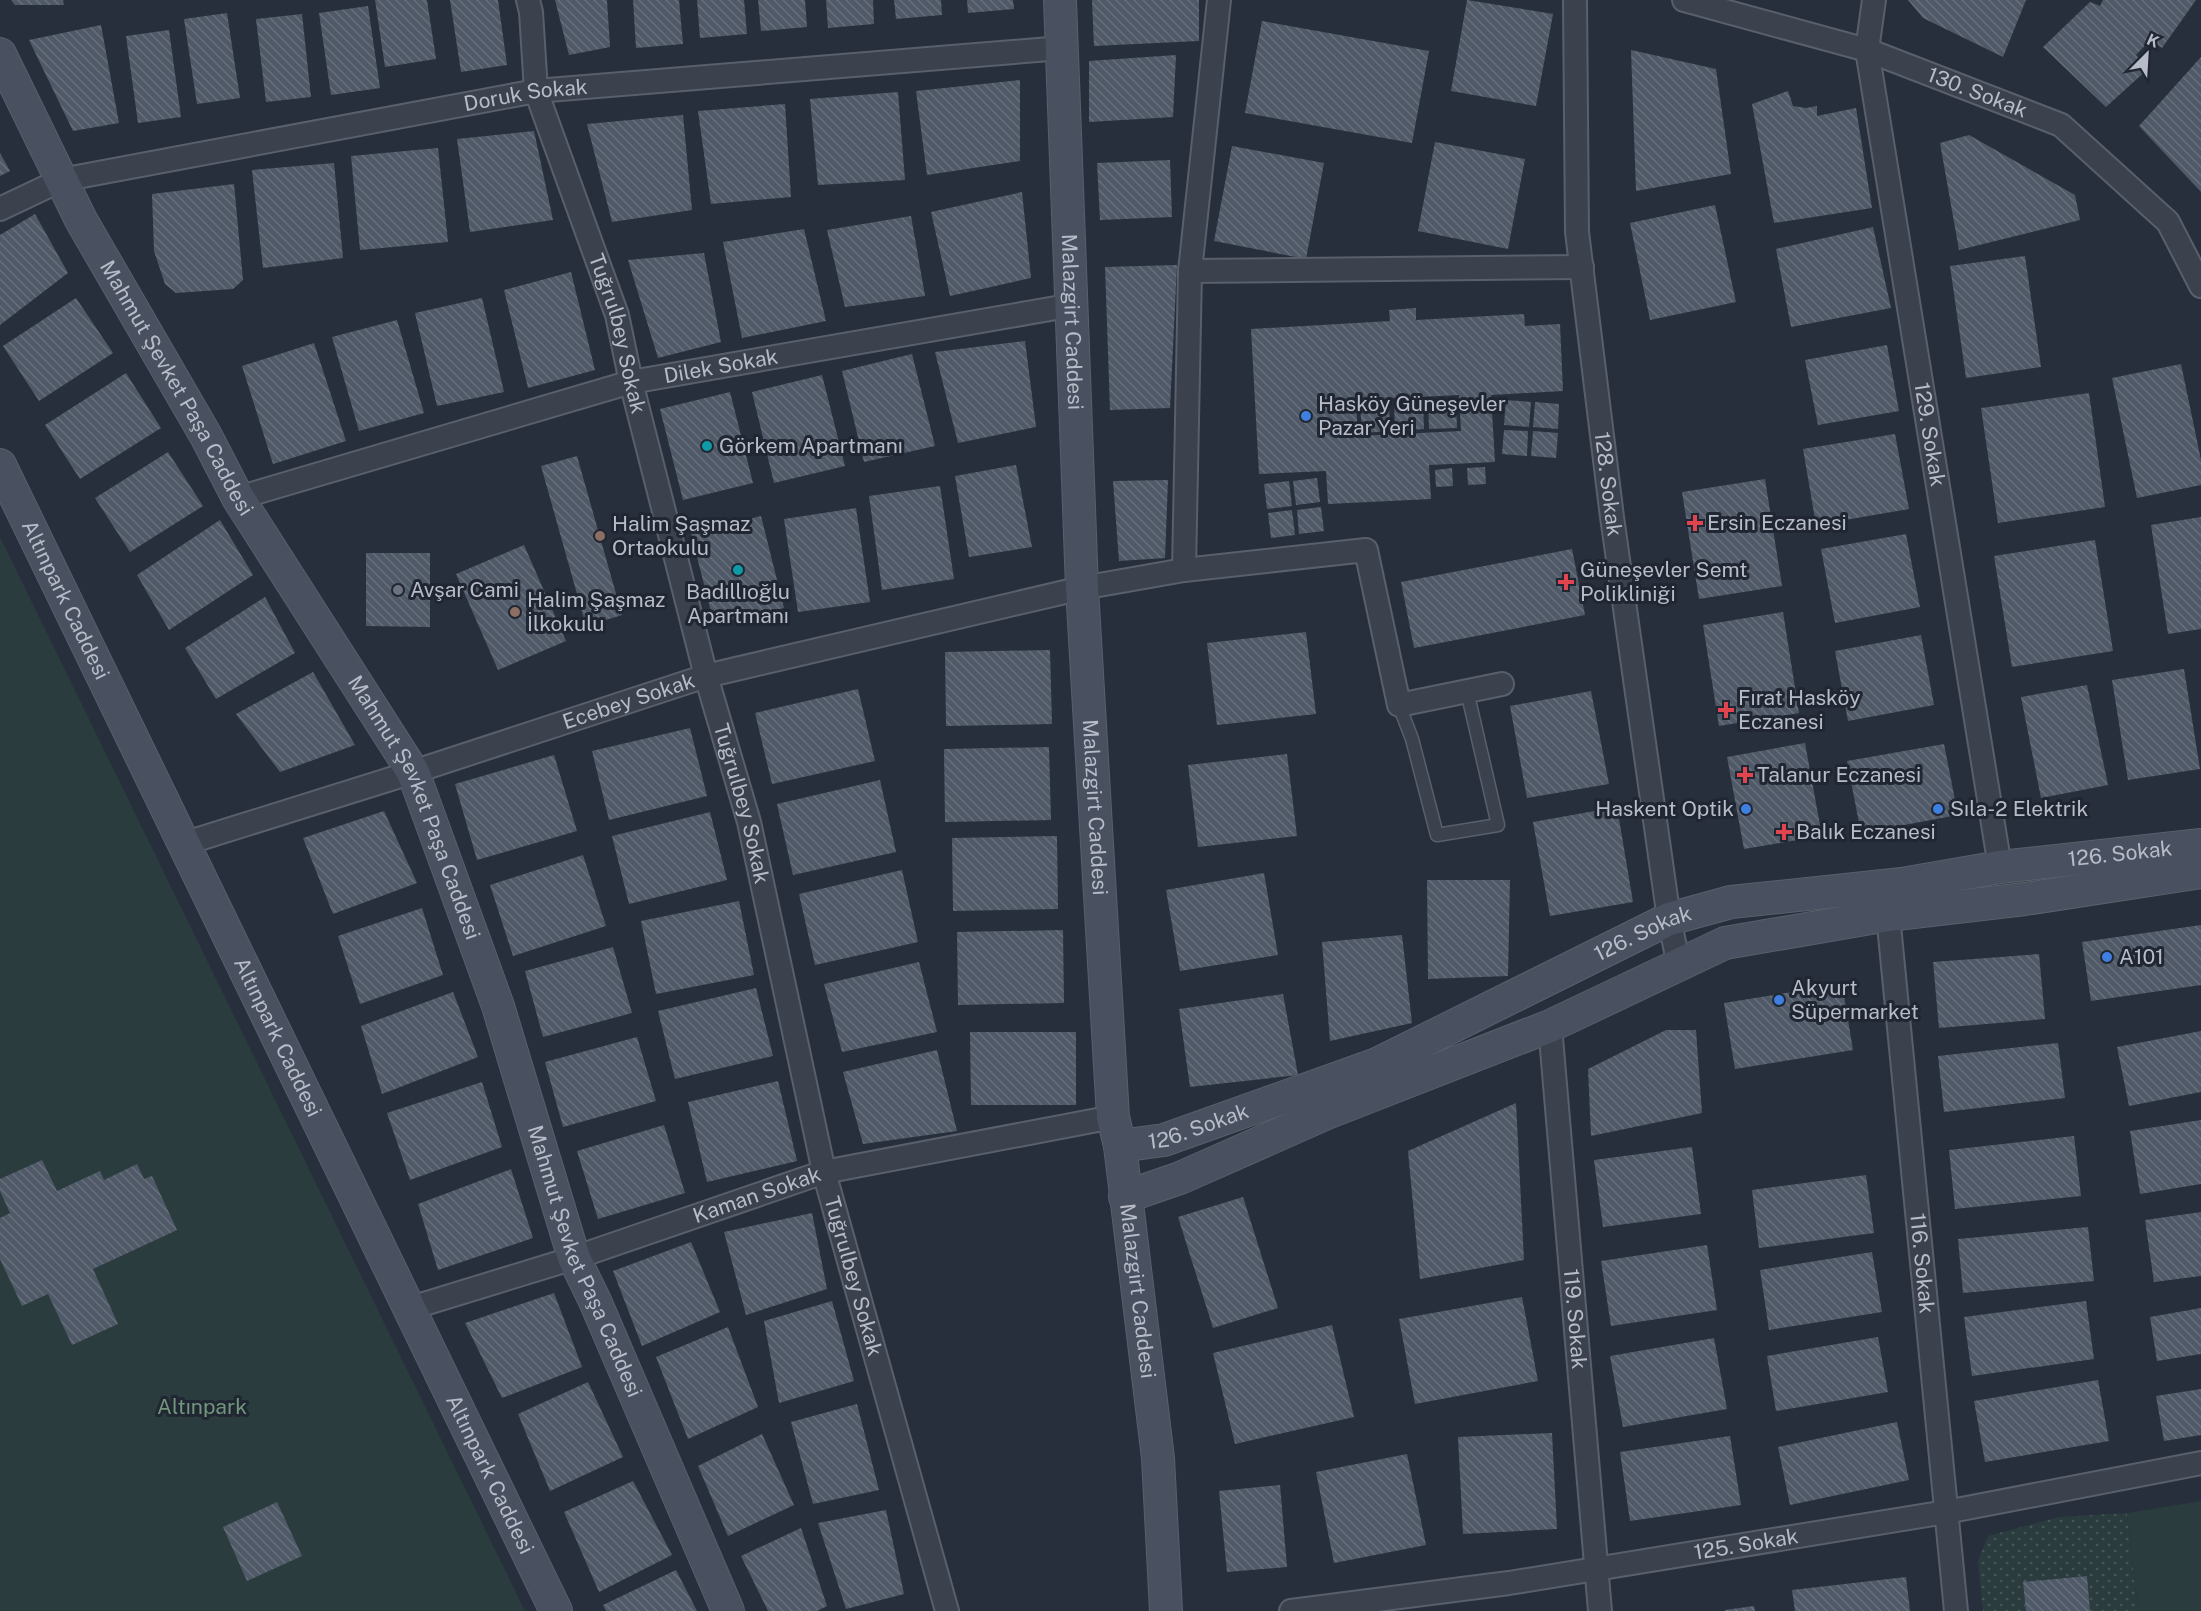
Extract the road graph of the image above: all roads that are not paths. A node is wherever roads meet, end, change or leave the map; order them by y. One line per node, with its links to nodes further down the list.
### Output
1 (528, 0): 10 (street, Tuğrulbey Sokak)
2 (1060, 0): 7 (street, Malazgirt Caddesi)
3 (1219, 0): 14 (street)
4 (1575, 0): 13 (street, 128. Sokak)
5 (1684, 0): 8 (street, 130. Sokak)
6 (1874, 0): 8 (street, 129. Sokak)
7 (1062, 48): 10 (street, Doruk Sokak); 16 (street, Malazgirt Caddesi)
8 (1867, 50): 15 (street, 130. Sokak); 29 (street, 129. Sokak)
9 (0, 54): 11 (street, Mahmut Şevket Paşa Caddesi)
10 (536, 91): 11 (street, Doruk Sokak); 17 (street, Tuğrulbey Sokak)
11 (61, 180): 12 (street, Doruk Sokak); 19 (street, Mahmut Şevket Paşa Caddesi)
12 (0, 209)
13 (1581, 267): 14 (street); 32 (street, 128. Sokak)
14 (1190, 271): 20 (street)
15 (2201, 286)
16 (1073, 305): 17 (street, Dilek Sokak); 21 (street, Malazgirt Caddesi)
17 (631, 382): 19 (street, Dilek Sokak); 22 (street, Tuğrulbey Sokak)
18 (0, 465): 27 (street, Altınpark Caddesi)
19 (238, 498): 26 (street, Mahmut Şevket Paşa Caddesi)
20 (1184, 570): 21 (street, Ecebey Sokak); 25 (street, Ecebey Sokak)
21 (1082, 588): 22 (street, Ecebey Sokak); 35 (street, Malazgirt Caddesi)
22 (705, 676): 26 (street, Ecebey Sokak); 37 (street, Tuğrulbey Sokak)
23 (1502, 684): 24 (street)
24 (1467, 691): 25 (street); 25 (lane)
25 (1399, 705)
26 (413, 772): 27 (street, Ecebey Sokak); 39 (street, Mahmut Şevket Paşa Caddesi)
27 (183, 844): 40 (street, Altınpark Caddesi)
28 (2201, 845): 29 (street, 126. Sokak)
29 (2000, 867): 32 (street, 126. Sokak)
30 (2201, 872): 31 (street, 126. Sokak)
31 (1888, 915): 33 (street, 126. Sokak); 42 (street, 116. Sokak)
32 (1669, 919): 33 (street, 128. Sokak); 36 (street, 126. Sokak)
33 (1679, 965): 34 (street, 126. Sokak)
34 (1550, 1026): 38 (street, 126. Sokak); 43 (street, 119. Sokak)
35 (1113, 1116): 36 (street, Malazgirt Caddesi); 37 (street, Kaman Sokak)
36 (1120, 1146): 38 (street, Malazgirt Caddesi)
37 (824, 1172): 39 (street, Kaman Sokak); 46 (street, Tuğrulbey Sokak)
38 (1125, 1197): 47 (street, Malazgirt Caddesi)
39 (574, 1258): 40 (street, Kaman Sokak); 45 (street, Mahmut Şevket Paşa Caddesi)
40 (411, 1308): 44 (street, Altınpark Caddesi)
41 (2201, 1463): 42 (street, 125. Sokak)
42 (1946, 1512): 43 (street, 125. Sokak); 50 (street, 116. Sokak)
43 (1597, 1568): 48 (street, 125. Sokak); 49 (street, 119. Sokak)
44 (556, 1611)
45 (728, 1611)
46 (947, 1611)
47 (1166, 1611)
48 (1291, 1611)
49 (1600, 1611)
50 (1956, 1611)

